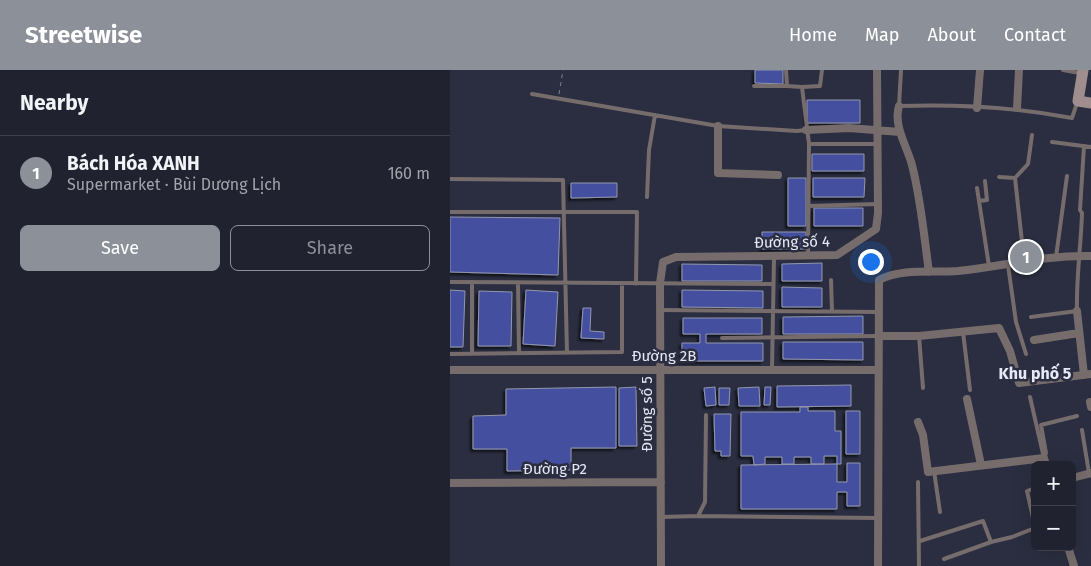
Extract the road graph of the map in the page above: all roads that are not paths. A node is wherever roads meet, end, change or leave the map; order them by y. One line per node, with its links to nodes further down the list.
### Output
1 (786, 70): 10 (lane)
2 (822, 70): 11 (lane)
3 (877, 70): 20 (street, Đường số 4)
4 (901, 70): 15 (lane)
5 (980, 70): 16 (street)
6 (1019, 70): 17 (street)
7 (1064, 70): 8 (lane)
8 (1083, 72): 13 (street)
9 (754, 86): 10 (lane)
10 (787, 86): 11 (lane)
11 (802, 87): 21 (lane)
12 (532, 94): 18 (lane)
13 (1078, 101): 14 (street); 17 (lane)
14 (1091, 103)
15 (898, 106): 16 (lane); 22 (street)
16 (977, 108): 17 (lane)
17 (1018, 108)
18 (655, 115): 19 (lane); 36 (lane)
19 (718, 126): 21 (lane); 29 (street)
20 (879, 129): 21 (street); 22 (street); 26 (street, Đường số 4)
21 (806, 130): 25 (lane)
22 (900, 132): 51 (street)
23 (1032, 135): 32 (lane)
24 (1052, 142): 27 (lane)
25 (809, 144): 26 (lane); 39 (lane)
26 (878, 144): 38 (street, Đường số 4)
27 (1084, 146): 28 (lane); 43 (lane)
28 (1091, 147)
29 (778, 175)
30 (1067, 176): 46 (lane)
31 (999, 177): 32 (lane)
32 (1015, 178): 47 (lane)
33 (450, 179): 41 (lane)
34 (985, 180): 37 (lane)
35 (977, 188): 37 (lane)
36 (647, 197)
37 (979, 201): 50 (lane)
38 (878, 204): 39 (lane); 42 (street, Đường số 4)
39 (808, 206): 42 (lane)
40 (450, 212): 41 (lane)
41 (563, 212): 56 (lane); 59 (lane)
42 (808, 256): 45 (street, Đường số 4)
43 (1078, 256): 44 (street); 46 (street); 64 (lane)
44 (1091, 256)
45 (774, 257): 48 (street, Đường số 4); 60 (lane)
46 (1056, 257): 47 (street)
47 (1024, 260): 49 (street)
48 (663, 262): 57 (street, Đường số 5)
49 (1008, 262): 50 (street); 78 (lane)
50 (989, 266): 51 (street)
51 (929, 272): 65 (street)
52 (830, 280): 63 (lane)
53 (450, 282): 54 (lane)
54 (472, 282): 55 (lane); 77 (lane)
55 (518, 283): 56 (lane); 75 (lane)
56 (566, 283): 58 (lane); 74 (lane)
57 (660, 283): 59 (lane); 60 (lane); 61 (street, Đường số 5)
58 (622, 284): 59 (lane); 74 (lane)
59 (636, 284)
60 (773, 284): 62 (lane)
61 (660, 310): 62 (lane); 81 (street, Đường số 5)
62 (773, 310): 63 (lane); 71 (lane)
63 (832, 311): 65 (lane)
64 (1077, 311): 66 (lane); 68 (street)
65 (878, 312): 69 (street)
66 (1031, 317)
67 (963, 332): 70 (street); 83 (street); 85 (lane)
68 (1079, 333): 73 (street); 83 (street)
69 (878, 336): 70 (street); 71 (lane); 82 (street)
70 (919, 336): 84 (lane)
71 (772, 337): 72 (lane); 79 (lane)
72 (722, 338)
73 (1034, 340)
74 (568, 352): 75 (lane)
75 (519, 353): 77 (lane)
76 (450, 354): 77 (lane)
77 (472, 354)
78 (1026, 354)
79 (772, 369): 81 (street, Đường 2B); 82 (street, Đường 2B)
80 (450, 370): 81 (street, Đường 2B)
81 (661, 370): 98 (street, Đường số 5)
82 (878, 370): 106 (street)
83 (1088, 375)
84 (922, 388)
85 (970, 390)
86 (1030, 398): 92 (lane)
87 (967, 399): 94 (street)
88 (706, 415): 104 (lane)
89 (1077, 416): 92 (lane)
90 (918, 422): 95 (street)
91 (1082, 430): 96 (lane)
92 (1045, 461)
93 (1031, 462): 94 (street)
94 (982, 466): 95 (street)
95 (934, 471): 103 (lane)
96 (1090, 473): 97 (street)
97 (1076, 477)
98 (661, 482): 100 (street, Đường P2); 105 (street, Đường số 5)
99 (918, 482): 108 (lane)
100 (450, 483)
101 (1031, 490): 102 (lane)
102 (1031, 509)
103 (940, 512)
104 (698, 516): 105 (lane); 106 (lane)
105 (661, 517): 112 (street, Đường số 5)
106 (878, 518): 113 (street)
107 (1031, 529): 109 (lane)
108 (920, 542): 109 (lane); 114 (lane)
109 (991, 542): 111 (lane)
110 (1069, 551): 115 (street)
111 (944, 559)
112 (661, 566)
113 (878, 566)
114 (919, 566)
115 (1074, 566)

